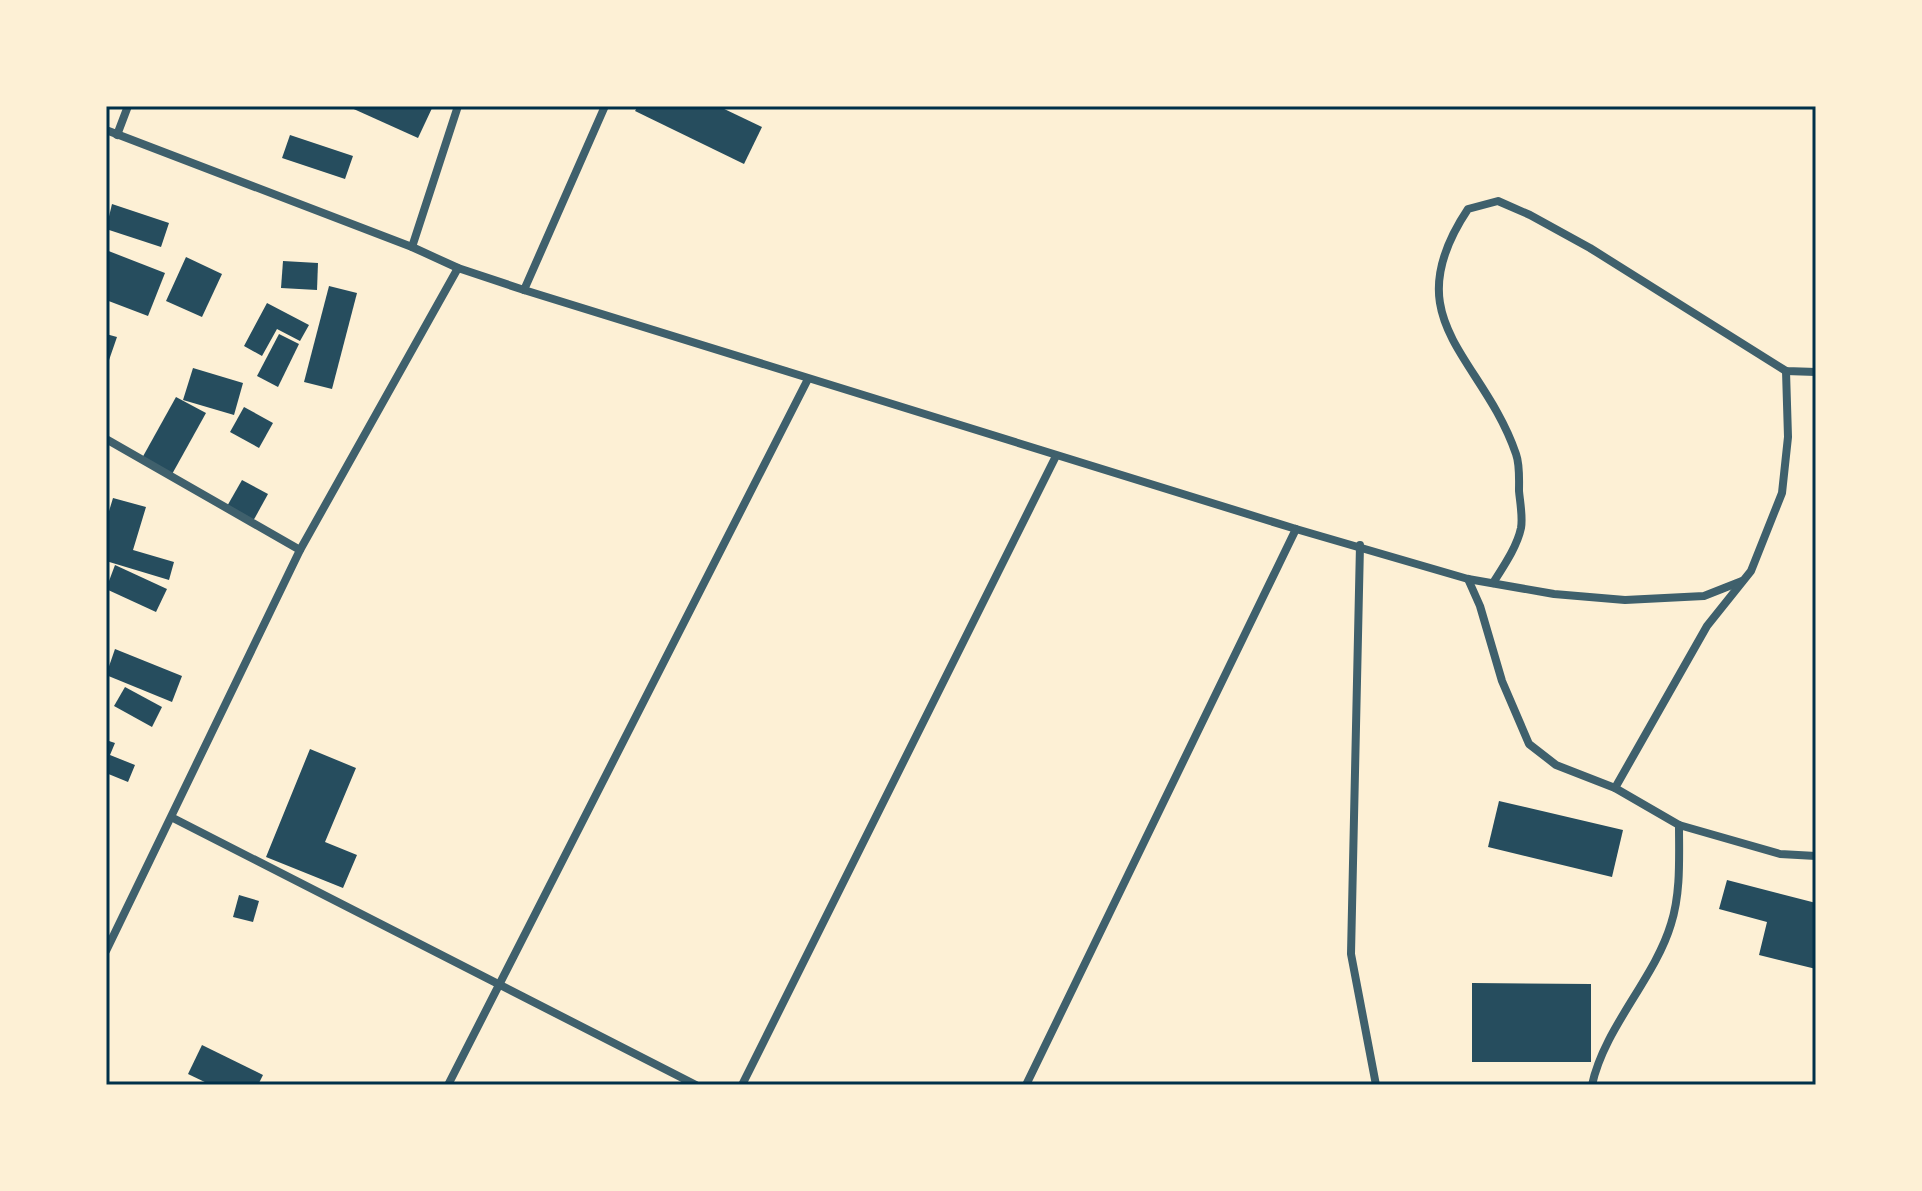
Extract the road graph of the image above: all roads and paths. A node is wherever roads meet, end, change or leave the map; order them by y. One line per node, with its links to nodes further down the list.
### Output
1 (128, 106): 5 (street)
2 (458, 106): 6 (street)
3 (605, 106): 8 (street)
4 (106, 130): 5 (street)
5 (117, 135): 6 (street)
6 (412, 247): 7 (street)
7 (458, 268): 8 (street); 16 (street)
8 (524, 290): 11 (street)
9 (1786, 371): 10 (street); 18 (street); 19 (street)
10 (1816, 372)
11 (808, 379): 13 (street); 25 (street)
12 (106, 439): 16 (street)
13 (1056, 456): 14 (street); 28 (street)
14 (1296, 529): 15 (street); 29 (street)
15 (1360, 545): 17 (street); 30 (street)
16 (300, 550): 21 (street)
17 (1468, 579): 19 (street); 20 (street)
18 (1742, 581): 19 (street); 20 (street)
19 (1493, 583)
20 (1615, 788): 22 (street)
21 (173, 818): 24 (street); 25 (street)
22 (1679, 825): 23 (street); 31 (street)
23 (1816, 856)
24 (106, 951)
25 (500, 983): 26 (street); 27 (street)
26 (448, 1085)
27 (696, 1085)
28 (742, 1085)
29 (1026, 1085)
30 (1376, 1085)
31 (1592, 1085)

